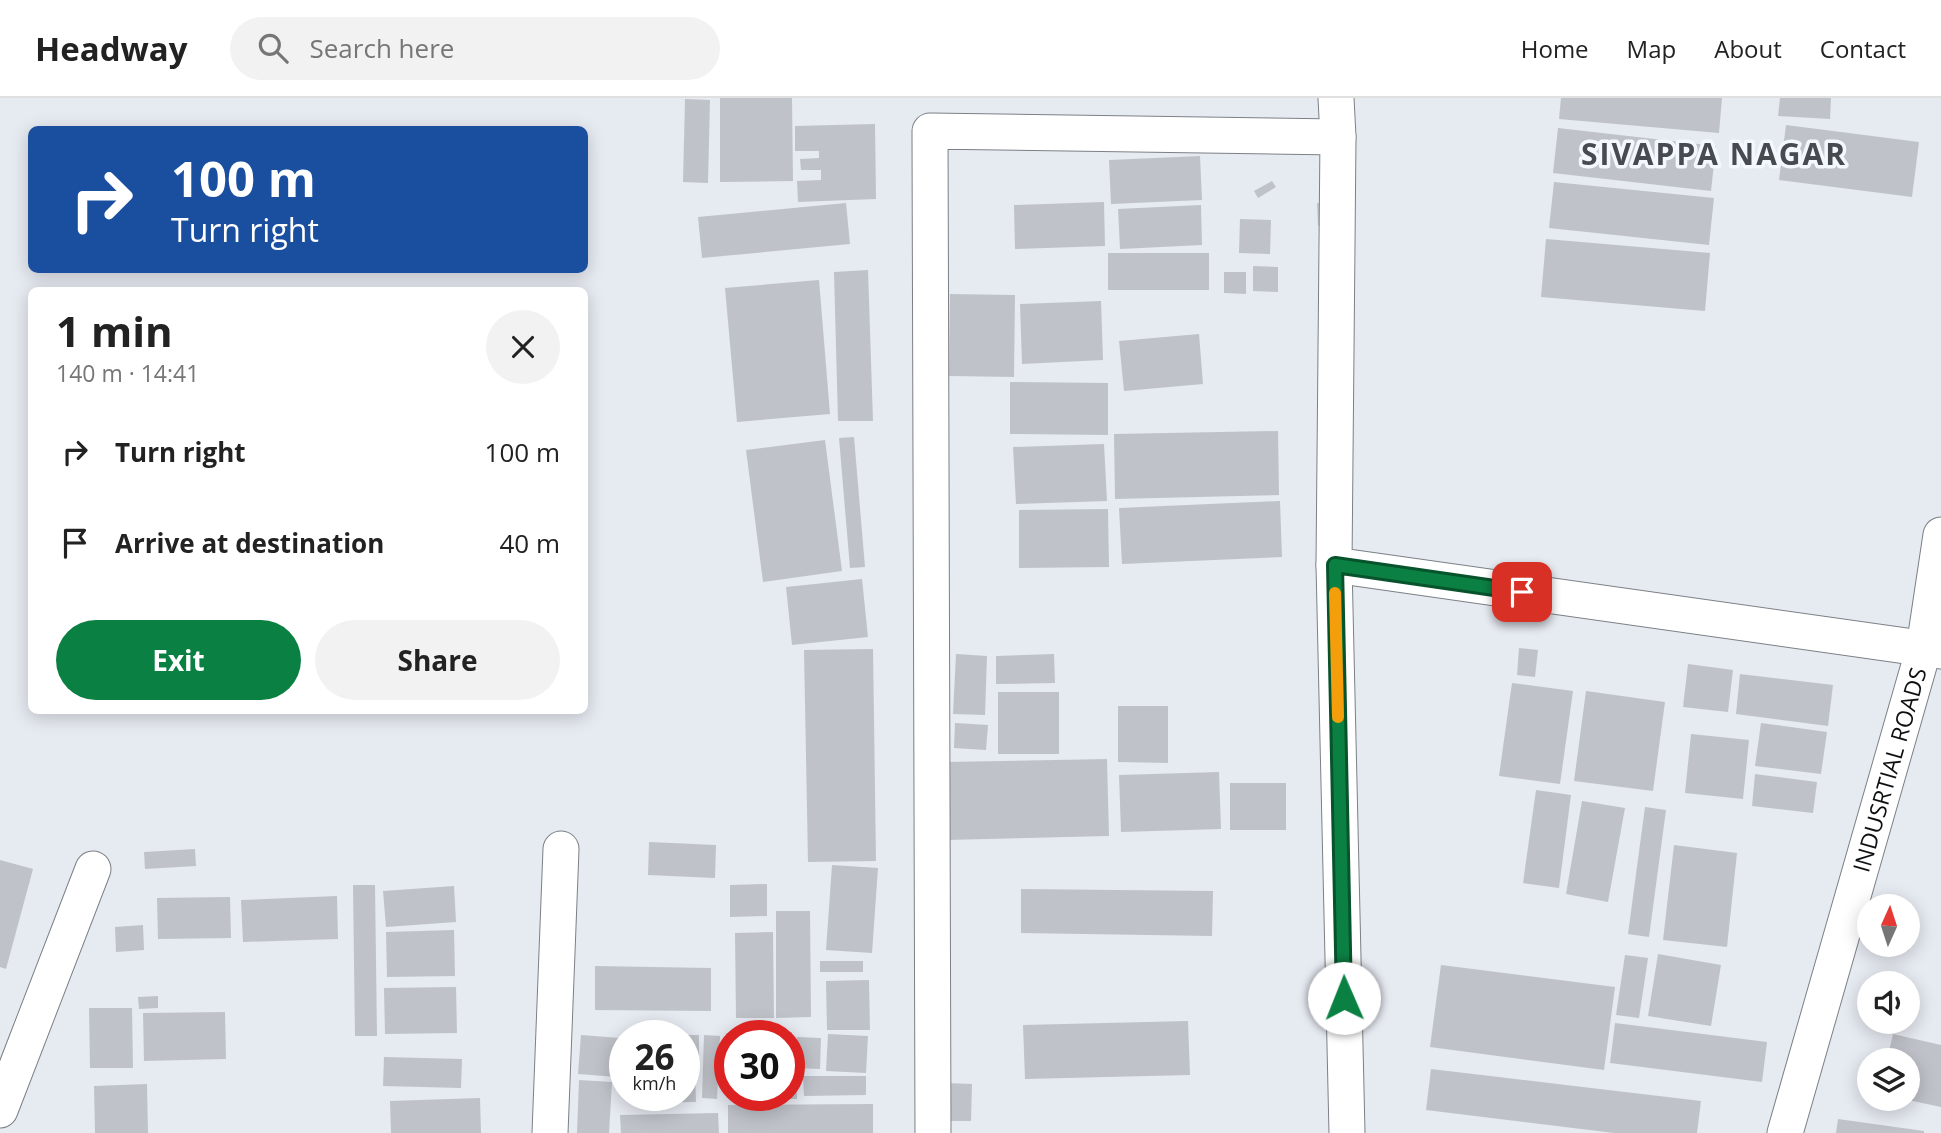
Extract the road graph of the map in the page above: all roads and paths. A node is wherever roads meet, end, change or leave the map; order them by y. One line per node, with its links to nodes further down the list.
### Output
1 (1336, 98): 2 (street)
2 (1338, 137): 4 (street); 10 (street)
3 (1941, 535): 5 (street, INDUSRTIAL ROADS)
4 (1335, 565): 5 (street); 11 (street)
5 (1932, 650): 12 (street, INDUSRTIAL ROADS)
6 (561, 849): 9 (street)
7 (93, 869): 8 (street)
8 (0, 1110)
9 (550, 1133)
10 (933, 1133)
11 (1347, 1133)
12 (1785, 1133)

